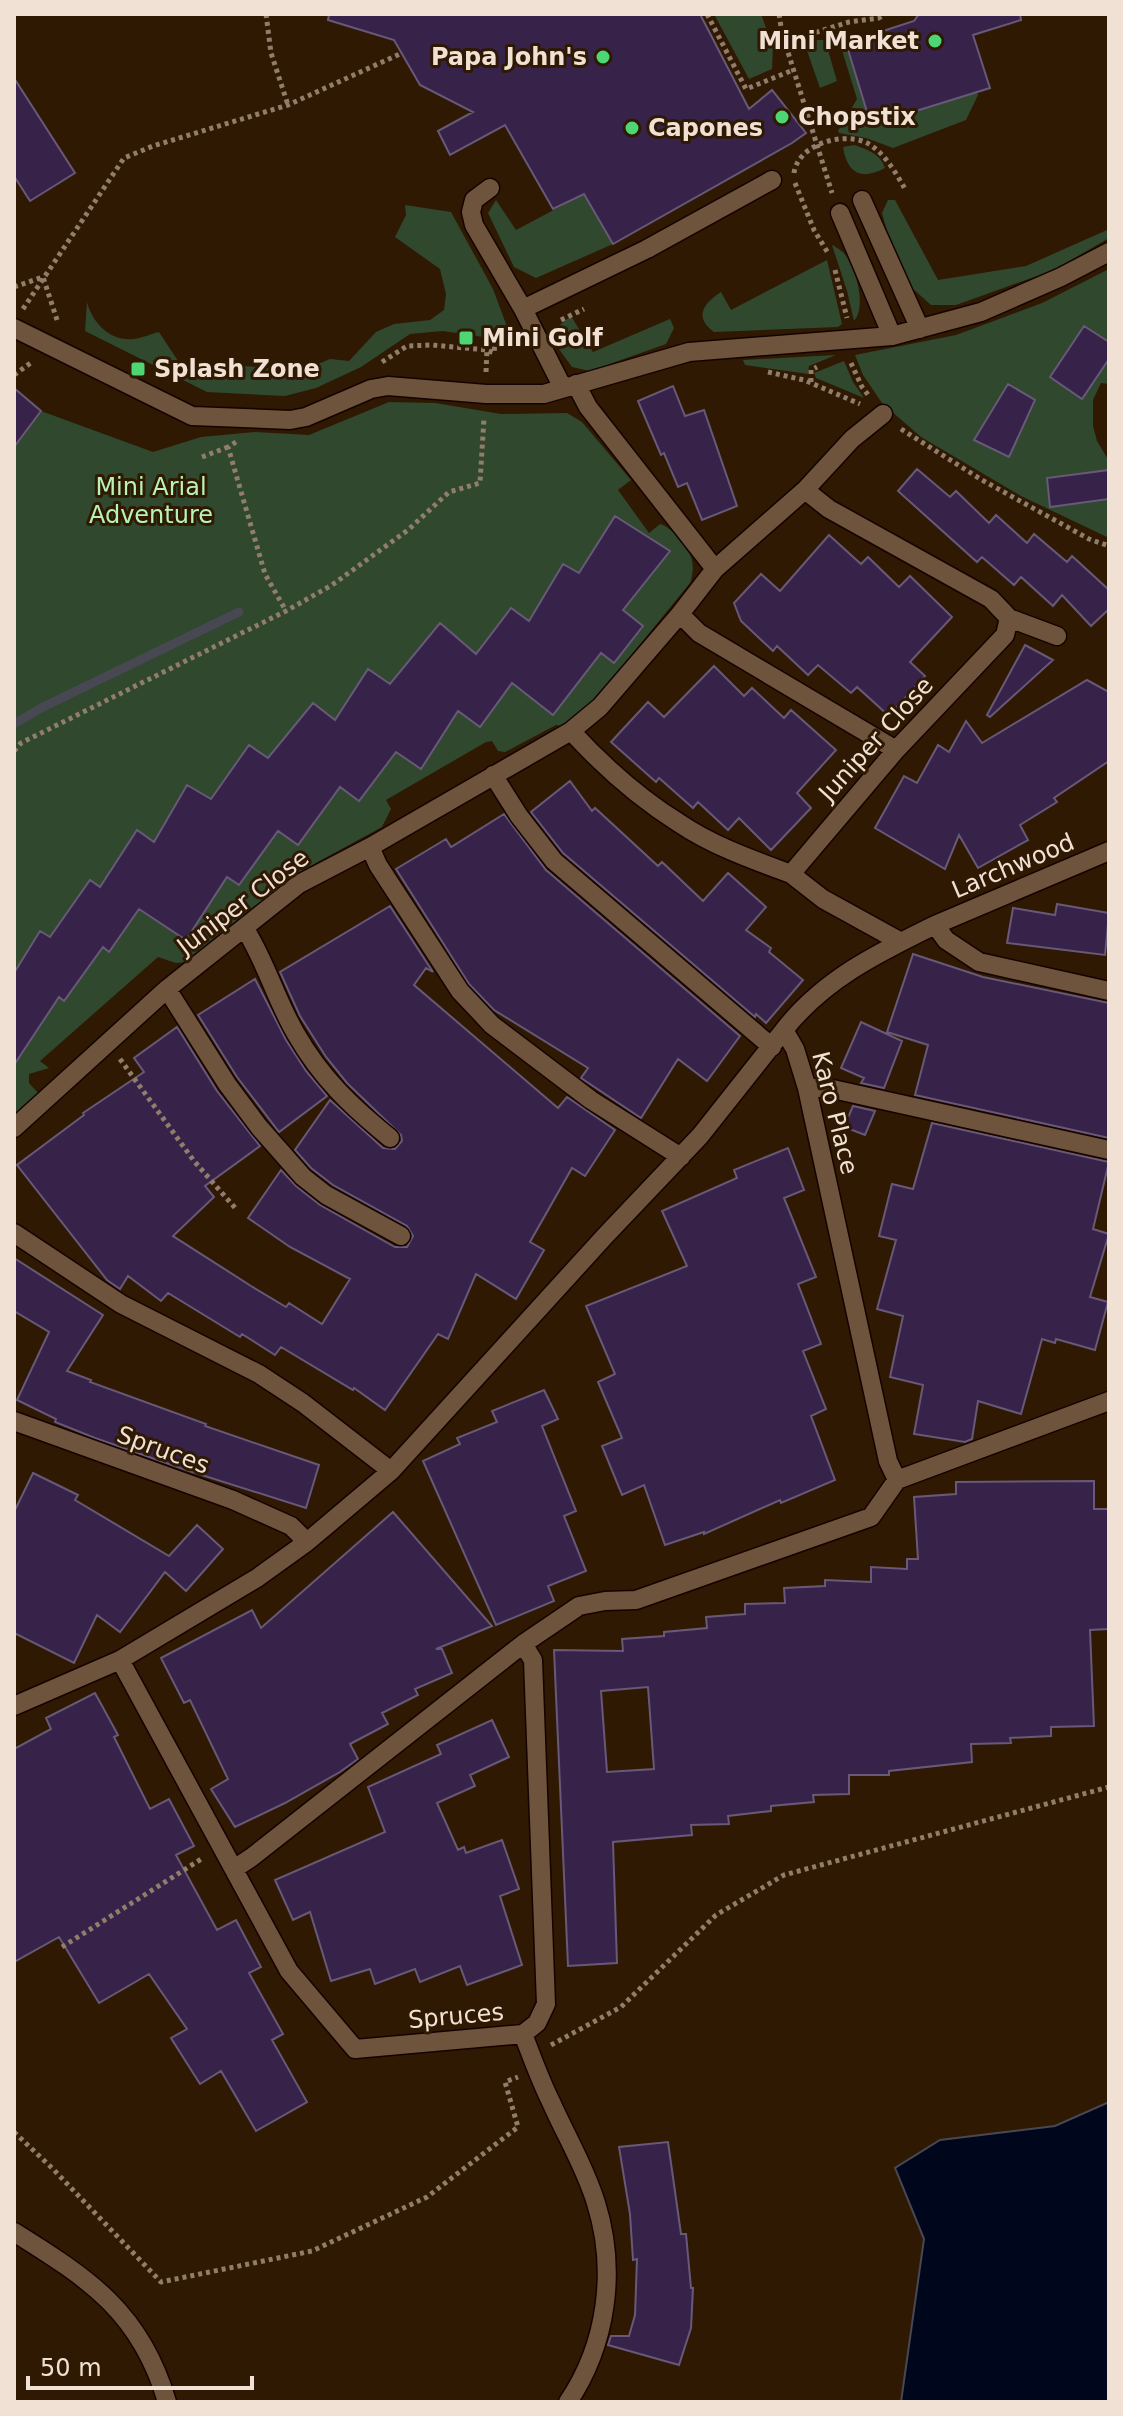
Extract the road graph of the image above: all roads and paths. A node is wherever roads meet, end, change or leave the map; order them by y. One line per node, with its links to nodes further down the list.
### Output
1 (266, 14): 8 (path)
2 (707, 14): 7 (path)
3 (779, 14): 5 (path)
4 (880, 15): 5 (path)
5 (785, 42): 7 (path)
6 (402, 53): 8 (path)
7 (793, 70): 12 (path)
8 (288, 105): 14 (path)
9 (772, 180): 18 (lane)
10 (490, 188): 18 (lane)
11 (862, 200): 22 (lane)
12 (840, 213): 24 (lane)
13 (1109, 252): 22 (lane)
14 (43, 277): 15 (path); 17 (path)
15 (14, 287)
16 (14, 299): 17 (path)
17 (25, 306): 19 (path); 21 (path)
18 (523, 309): 28 (lane)
19 (36, 312)
20 (48, 318): 23 (path)
21 (14, 327): 29 (lane)
22 (920, 329): 24 (lane)
23 (68, 331)
24 (892, 336): 28 (lane)
25 (487, 350): 26 (path)
26 (373, 368)
27 (758, 370): 30 (path)
28 (569, 386): 29 (lane); 34 (lane)
29 (486, 394): 35 (path)
30 (883, 414): 32 (lane, Juniper Close); 33 (path)
31 (202, 457): 35 (path)
32 (805, 490): 34 (lane, Juniper Close); 37 (lane)
33 (1109, 546)
34 (715, 569): 36 (lane, Juniper Close)
35 (286, 611): 41 (path)
36 (680, 614): 39 (lane, Juniper Close); 40 (lane)
37 (1009, 618): 38 (lane); 40 (lane, Juniper Close)
38 (1057, 636)
39 (571, 731): 42 (lane, Juniper Close); 45 (lane)
40 (896, 750): 45 (lane, Juniper Close)
41 (14, 751)
42 (493, 775): 43 (lane, Juniper Close); 53 (lane)
43 (370, 847): 47 (lane, Juniper Close); 58 (lane)
44 (1109, 851): 46 (lane, Larchwood)
45 (791, 874): 48 (lane)
46 (935, 925): 48 (lane); 50 (lane, Larchwood)
47 (245, 929): 49 (lane, Juniper Close); 56 (lane)
48 (901, 942): 51 (lane)
49 (167, 989): 52 (lane, Juniper Close); 61 (lane)
50 (1109, 991)
51 (784, 1030): 53 (lane, Karo Place); 54 (lane, Karo Place)
52 (108, 1042): 55 (lane, Juniper Close); 59 (path)
53 (772, 1047): 58 (lane, Karo Place)
54 (807, 1088): 57 (lane); 65 (lane, Karo Place)
55 (14, 1128)
56 (390, 1138)
57 (1109, 1150)
58 (681, 1157): 64 (lane, Karo Place)
59 (237, 1210)
60 (14, 1233): 64 (lane)
61 (401, 1236)
62 (1109, 1401): 65 (lane)
63 (14, 1421): 66 (lane, Spruces)
64 (391, 1471): 66 (lane, Karo Place)
65 (897, 1480): 67 (lane)
66 (307, 1542): 68 (lane)
67 (523, 1644): 72 (lane); 74 (lane, Spruces)
68 (120, 1660): 69 (lane); 71 (lane, Spruces)
69 (14, 1706)
70 (1109, 1787): 75 (path)
71 (222, 1846): 72 (lane, Spruces); 73 (path)
72 (234, 1869): 74 (lane, Spruces)
73 (62, 1947)
74 (523, 2034): 75 (lane)
75 (537, 2071): 76 (path); 79 (lane)
76 (14, 2132)
77 (14, 2232): 78 (lane)
78 (167, 2402)
79 (568, 2402)

